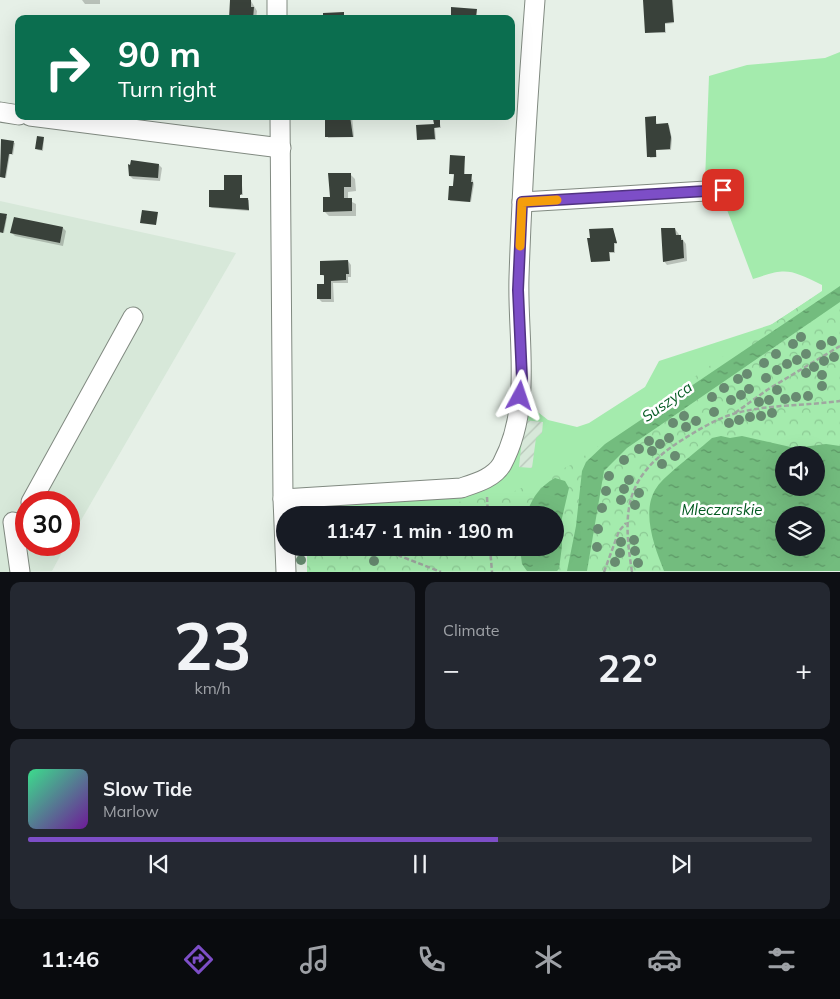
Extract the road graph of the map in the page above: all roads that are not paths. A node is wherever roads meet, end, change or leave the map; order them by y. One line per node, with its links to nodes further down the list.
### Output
1 (277, 0): 3 (street)
2 (535, 0): 10 (street)
3 (277, 15)
4 (0, 112): 5 (street)
5 (15, 114)
6 (61, 120): 8 (street)
7 (280, 120): 8 (street)
8 (281, 148): 13 (street)
9 (723, 190): 10 (street)
10 (522, 202): 13 (street)
11 (133, 317): 12 (street)
12 (37, 491)
13 (283, 499): 16 (street)
14 (13, 517): 15 (street)
15 (20, 572)
16 (286, 572)

